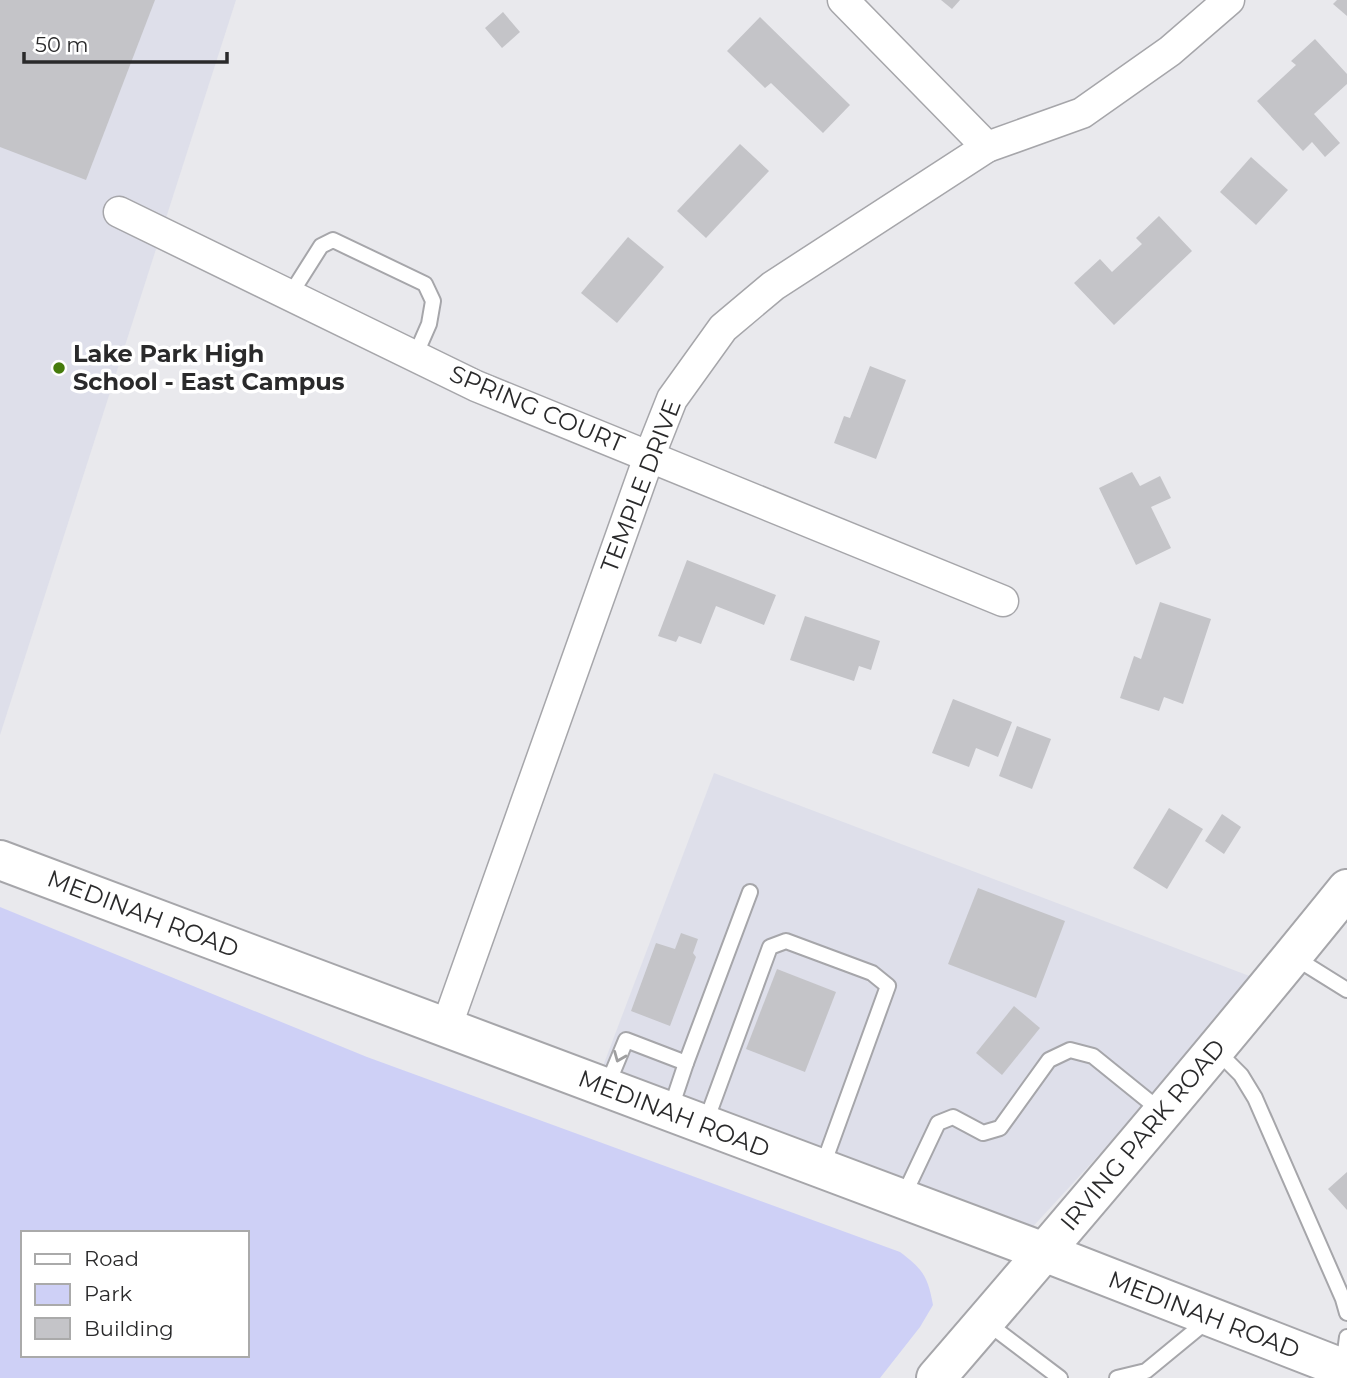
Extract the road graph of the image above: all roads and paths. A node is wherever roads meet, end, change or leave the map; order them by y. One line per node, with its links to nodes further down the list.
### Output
1 (843, 0): 3 (street)
2 (1229, 0): 3 (street, TEMPLE DRIVE)
3 (987, 147): 7 (street, TEMPLE DRIVE)
4 (119, 212): 5 (street, SPRING COURT)
5 (290, 295): 6 (street, SPRING COURT); 6 (lane)
6 (415, 356): 7 (street, SPRING COURT)
7 (649, 457): 8 (street, SPRING COURT); 14 (street, TEMPLE DRIVE)
8 (1003, 601)
9 (0, 860): 14 (main road, MEDINAH ROAD)
10 (1347, 889): 12 (main road, IRVING PARK ROAD)
11 (750, 892): 16 (lane)
12 (1293, 956): 13 (lane); 15 (main road, IRVING PARK ROAD)
13 (1347, 990)
14 (446, 1028): 17 (main road, MEDINAH ROAD)
15 (1215, 1049): 19 (main road, IRVING PARK ROAD); 24 (lane)
16 (686, 1063): 17 (lane, one-way to 17); 18 (lane)
17 (606, 1088): 18 (main road, MEDINAH ROAD)
18 (670, 1112): 20 (main road, MEDINAH ROAD)
19 (1162, 1112): 22 (lane); 23 (main road, IRVING PARK ROAD)
20 (705, 1125): 21 (main road, MEDINAH ROAD); 21 (lane)
21 (822, 1169): 22 (main road, MEDINAH ROAD)
22 (902, 1199): 23 (main road, MEDINAH ROAD)
23 (1044, 1252): 25 (main road, MEDINAH ROAD); 26 (main road, IRVING PARK ROAD)
24 (1347, 1313)
25 (1211, 1317): 27 (main road, MEDINAH ROAD); 30 (lane)
26 (985, 1321): 28 (main road, IRVING PARK ROAD); 29 (lane)
27 (1346, 1359)
28 (936, 1378)
29 (1060, 1378)
30 (1117, 1378)

